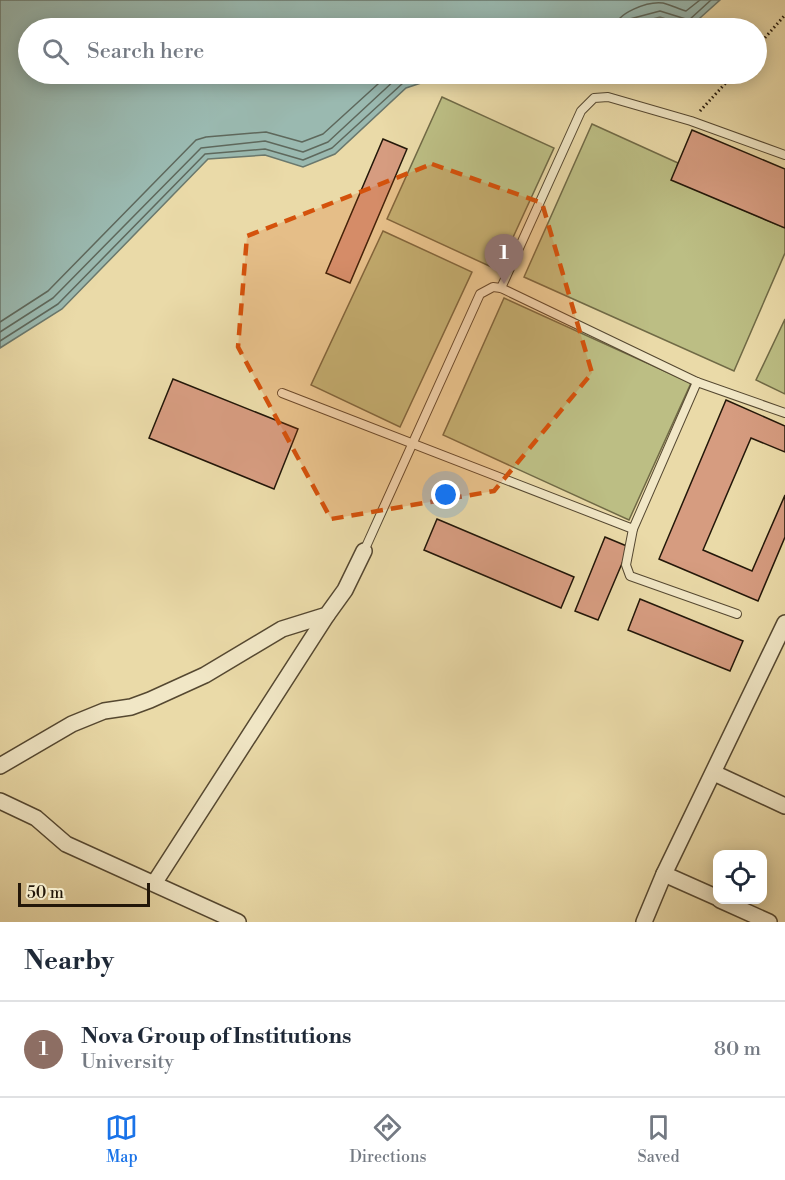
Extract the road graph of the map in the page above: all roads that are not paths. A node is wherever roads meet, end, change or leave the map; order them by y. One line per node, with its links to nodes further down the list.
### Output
1 (785, 155): 2 (lane)
2 (501, 288): 3 (lane); 6 (lane)
3 (697, 382): 5 (lane); 7 (lane)
4 (282, 393): 6 (lane)
5 (785, 413)
6 (412, 445): 7 (lane); 8 (lane)
7 (633, 530): 9 (lane)
8 (364, 551): 10 (street)
9 (737, 614)
10 (327, 615): 12 (street); 17 (street)
11 (785, 623): 13 (street)
12 (0, 765)
13 (714, 773): 15 (street); 16 (street)
14 (1, 802): 17 (street)
15 (785, 807)
16 (664, 874): 18 (street); 21 (street)
17 (155, 882): 20 (street)
18 (713, 896)
19 (730, 904): 22 (street)
20 (238, 922)
21 (644, 922)
22 (769, 922)

